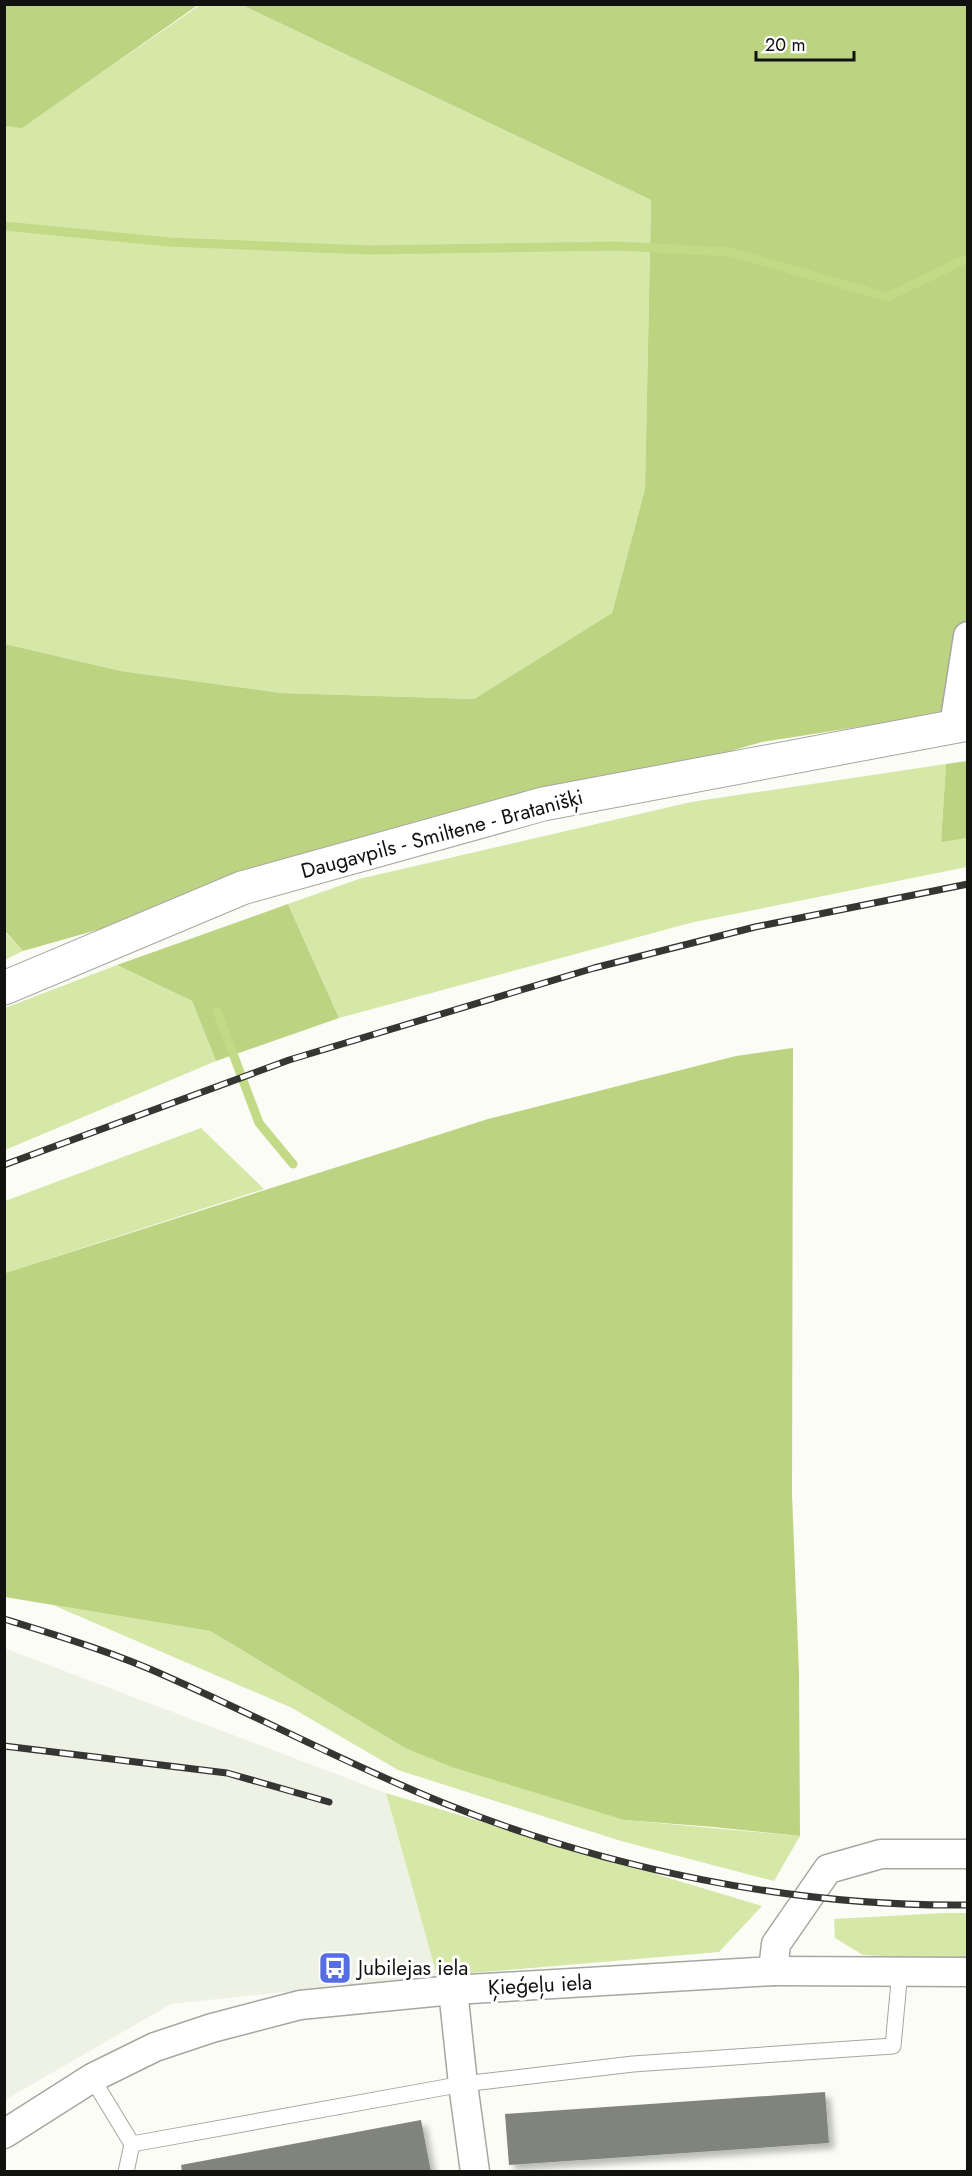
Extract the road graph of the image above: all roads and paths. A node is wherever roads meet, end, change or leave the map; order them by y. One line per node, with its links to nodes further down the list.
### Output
1 (968, 636): 2 (street)
2 (961, 725): 3 (main road, Daugavpils - Smiltene - Bratanišķi)
3 (4, 988)
4 (968, 1854): 5 (street)
5 (773, 1971): 6 (street, Ķieģeļu iela); 8 (street, Ķieģeļu iela)
6 (900, 1971): 7 (street, Ķieģeļu iela); 10 (lane)
7 (968, 1972)
8 (453, 1990): 9 (street, Ķieģeļu iela); 10 (street)
9 (93, 2078): 11 (street, Ķieģeļu iela); 12 (lane)
10 (463, 2084): 12 (lane); 14 (street)
11 (4, 2134)
12 (132, 2144): 13 (lane)
13 (126, 2172)
14 (475, 2172)

